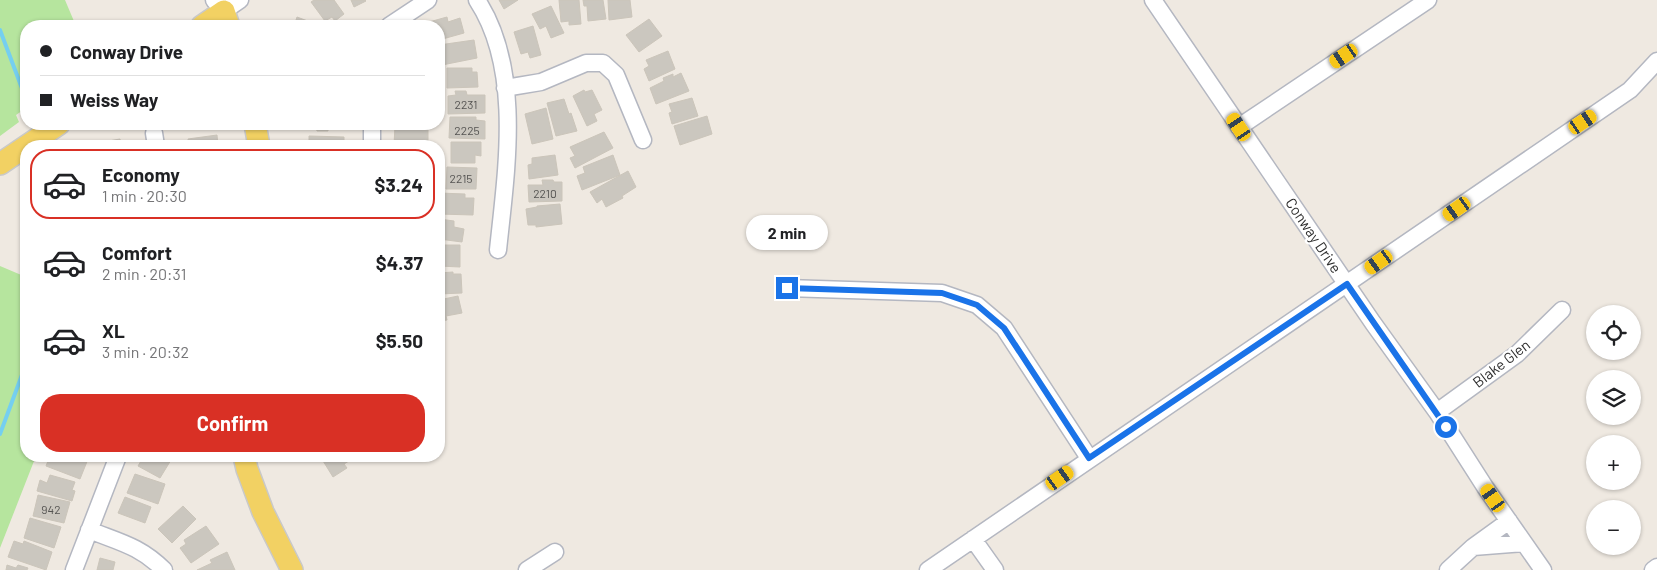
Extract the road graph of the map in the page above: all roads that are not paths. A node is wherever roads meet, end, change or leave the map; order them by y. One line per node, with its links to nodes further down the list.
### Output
1 (428, 0): 7 (street)
2 (477, 0): 9 (street)
3 (1152, 0): 10 (street, Conway Drive)
4 (1428, 0): 10 (street)
5 (225, 7): 6 (main road)
6 (209, 20)
7 (398, 20)
8 (1657, 61): 17 (street)
9 (505, 88): 13 (street); 16 (street)
10 (1239, 127): 17 (street, Conway Drive)
11 (50, 130): 12 (main road)
12 (35, 140)
13 (643, 140)
14 (20, 150): 15 (main road)
15 (0, 164)
16 (498, 250)
17 (1347, 284): 20 (street, Conway Drive); 21 (street)
18 (787, 288): 21 (street)
19 (1562, 310): 20 (street, Blake Glen)
20 (1437, 412): 24 (street, Conway Drive)
21 (1089, 458): 26 (street)
22 (116, 462): 25 (street)
23 (245, 462): 33 (main road)
24 (1509, 521): 27 (street, Conway Drive); 28 (street)
25 (89, 530): 31 (street); 32 (street)
26 (973, 539): 35 (street); 36 (street)
27 (1524, 543): 28 (street); 38 (street, Conway Drive)
28 (1473, 547): 37 (street)
29 (555, 552): 34 (street)
30 (1657, 568): 39 (street)
31 (74, 570)
32 (164, 570)
33 (292, 570)
34 (527, 570)
35 (928, 570)
36 (995, 570)
37 (1448, 570)
38 (1543, 570)
39 (1653, 570)

